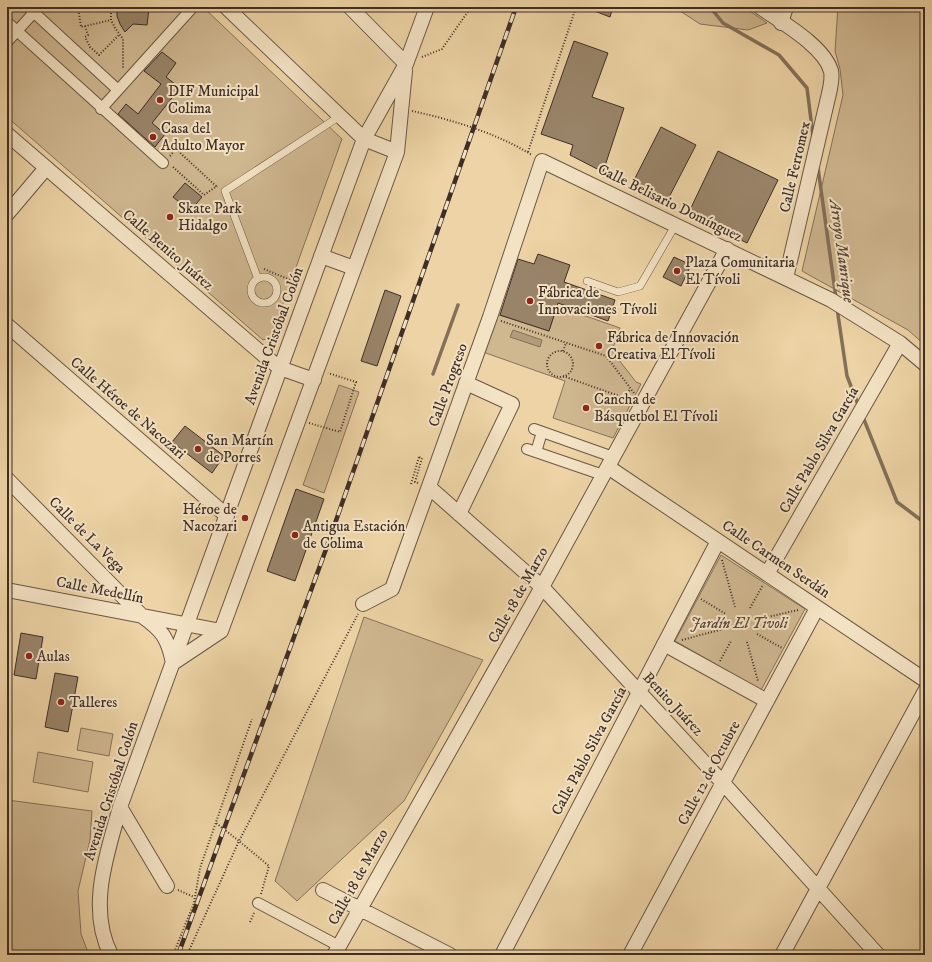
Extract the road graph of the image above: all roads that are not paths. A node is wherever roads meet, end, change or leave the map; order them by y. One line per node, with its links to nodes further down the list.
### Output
1 (193, 7): 13 (street)
2 (226, 7): 15 (street)
3 (350, 7): 12 (street)
4 (427, 7): 12 (street, Avenida Cristóbal Colón)
5 (760, 7): 9 (street)
6 (786, 7): 9 (street)
7 (34, 9): 10 (street); 13 (street)
8 (7, 22): 10 (street)
9 (781, 23): 27 (street, Calle Ferromex)
10 (17, 31): 11 (street); 14 (street)
11 (7, 42)
12 (406, 64): 17 (street, Avenida Cristóbal Colón); 18 (street, Avenida Cristóbal Colón)
13 (121, 87): 14 (street)
14 (102, 109): 20 (street)
15 (340, 116): 17 (street); 28 (lane)
16 (7, 134): 21 (street, Calle Benito Juárez)
17 (364, 139): 18 (street); 25 (street, Avenida Cristóbal Colón)
18 (397, 152): 26 (street, Avenida Cristóbal Colón)
19 (542, 160): 23 (street, Calle Belisario Domínguez); 35 (street, Calle Progreso)
20 (167, 164)
21 (46, 168): 22 (street); 33 (street, Calle Benito Juárez)
22 (7, 214)
23 (676, 224): 24 (street, Calle Belisario Domínguez); 29 (lane)
24 (727, 249): 27 (street, Calle Belisario Domínguez); 36 (street, Calle 18 de Marzo)
25 (321, 256): 26 (street); 33 (street, Avenida Cristóbal Colón)
26 (354, 268): 34 (street, Avenida Cristóbal Colón)
27 (786, 278): 31 (street, Calle Belisario Domínguez)
28 (258, 279)
29 (587, 281)
30 (7, 325): 40 (street, Calle Héroe de Nacozari)
31 (900, 343): 32 (street, Calle Belisario Domínguez); 42 (street, Calle Pablo Silva García)
32 (925, 364)
33 (280, 368): 34 (street, Calle Benito Juárez); 40 (street, Avenida Cristóbal Colón)
34 (315, 374): 49 (street, Avenida Cristóbal Colón)
35 (466, 383): 38 (street, Calle Progreso); 39 (street)
36 (608, 466): 36 (street); 41 (street, Calle Carmen Serdán); 43 (street, Calle 18 de Marzo)
37 (7, 479): 47 (street, Calle de La Vega)
38 (430, 488): 39 (street, Benito Juárez); 45 (street, Calle Progreso)
39 (459, 514): 43 (street, Benito Juárez)
40 (227, 516): 48 (street, Avenida Cristóbal Colón)
41 (718, 541): 42 (street, Calle Carmen Serdán); 50 (street, Calle Pablo Silva García)
42 (766, 578): 46 (street, Calle Carmen Serdán)
43 (542, 588): 54 (street, Benito Juárez); 62 (street, Calle 18 de Marzo)
44 (7, 590): 47 (street, Calle Medellín)
45 (363, 604)
46 (811, 608): 52 (street, Calle Carmen Serdán); 55 (street, Calle 12 de Octubre)
47 (142, 616): 48 (street, Calle Medellín); 51 (street, Calle de La Vega)
48 (187, 625): 49 (street); 51 (street, Avenida Cristóbal Colón)
49 (221, 630): 51 (street)
50 (670, 643): 54 (street, Calle Pablo Silva García); 55 (street)
51 (173, 663): 57 (street, Avenida Cristóbal Colón)
52 (925, 680)
53 (925, 691): 59 (street)
54 (639, 693): 56 (street, Benito Juárez); 67 (street, Calle Pablo Silva García)
55 (767, 701): 56 (street, Calle 12 de Octubre)
56 (723, 783): 59 (street, Benito Juárez); 68 (street, Calle 12 de Octubre)
57 (120, 807): 58 (street); 65 (street, Avenida Cristóbal Colón)
58 (167, 886)
59 (818, 889): 64 (street, Benito Juárez); 69 (street)
60 (322, 890): 62 (street)
61 (258, 903): 63 (street)
62 (359, 909): 63 (street, Calle 18 de Marzo); 66 (street)
63 (337, 951)
64 (876, 954)
65 (111, 955)
66 (450, 955)
67 (502, 955)
68 (630, 955)
69 (782, 955)

